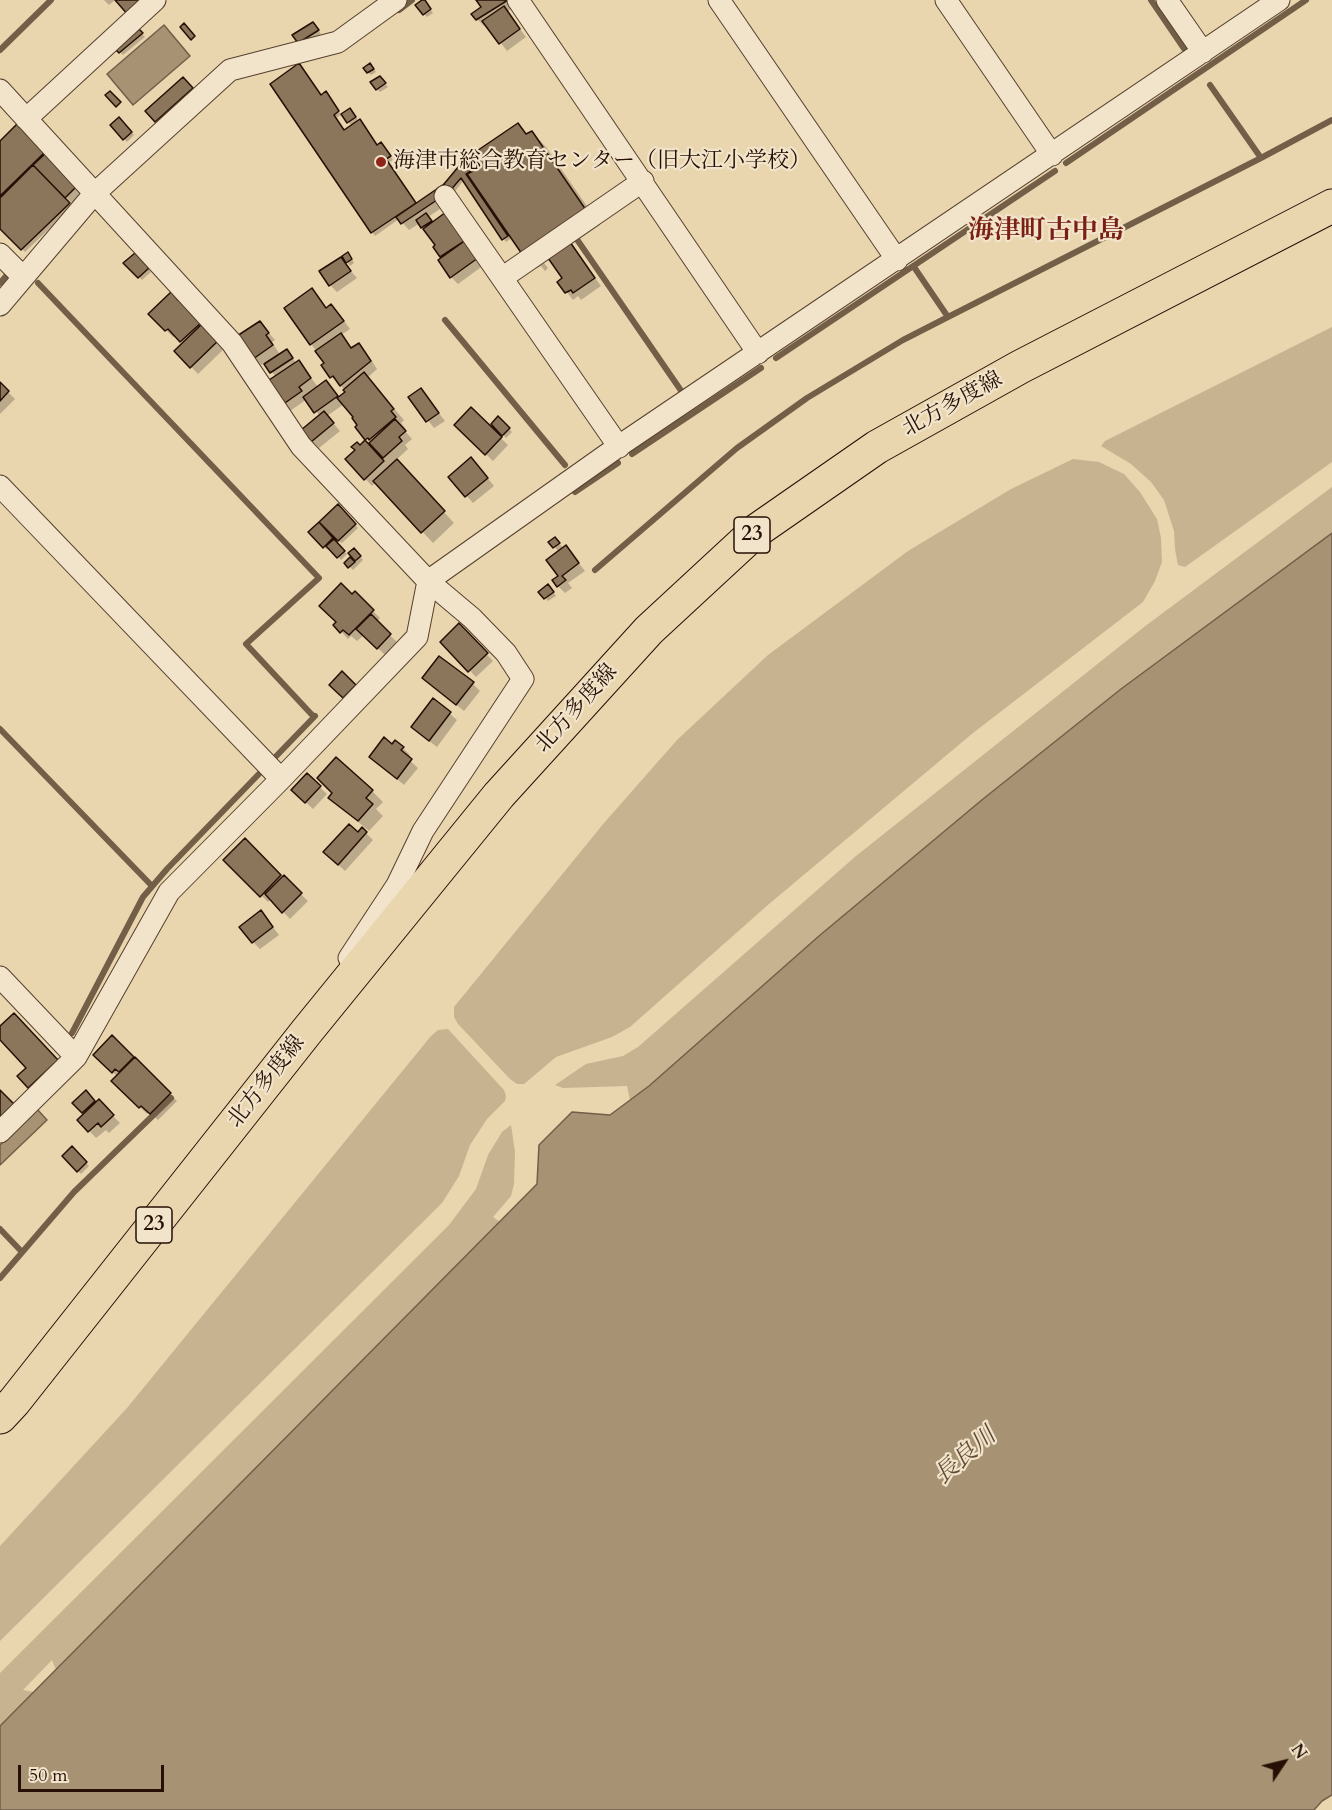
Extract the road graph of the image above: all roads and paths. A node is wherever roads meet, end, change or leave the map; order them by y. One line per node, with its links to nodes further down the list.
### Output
1 (155, 0): 10 (street)
2 (396, 0): 13 (street)
3 (518, 0): 12 (street)
4 (719, 0): 17 (street)
5 (946, 0): 11 (street)
6 (1167, 0): 8 (street)
7 (1279, 0): 8 (street)
8 (1203, 52): 11 (street)
9 (0, 90): 10 (street)
10 (26, 119): 13 (street)
11 (1052, 155): 17 (street)
12 (643, 181): 19 (street); 21 (street)
13 (94, 194): 18 (street); 24 (street)
14 (445, 196): 19 (street)
15 (1332, 206): 27 (main road, 北方多度線 / 23)
16 (0, 254): 18 (street)
17 (897, 260): 21 (street)
18 (23, 277): 20 (street)
19 (502, 278): 22 (street)
20 (0, 305)
21 (758, 353): 22 (street)
22 (619, 447): 24 (street)
23 (0, 486): 25 (street)
24 (428, 581): 25 (street); 27 (street)
25 (272, 770): 28 (street)
26 (0, 976): 28 (street)
27 (307, 1031): 30 (main road, 北方多度線 / 23)
28 (76, 1058): 29 (street)
29 (0, 1132)
30 (0, 1417)

